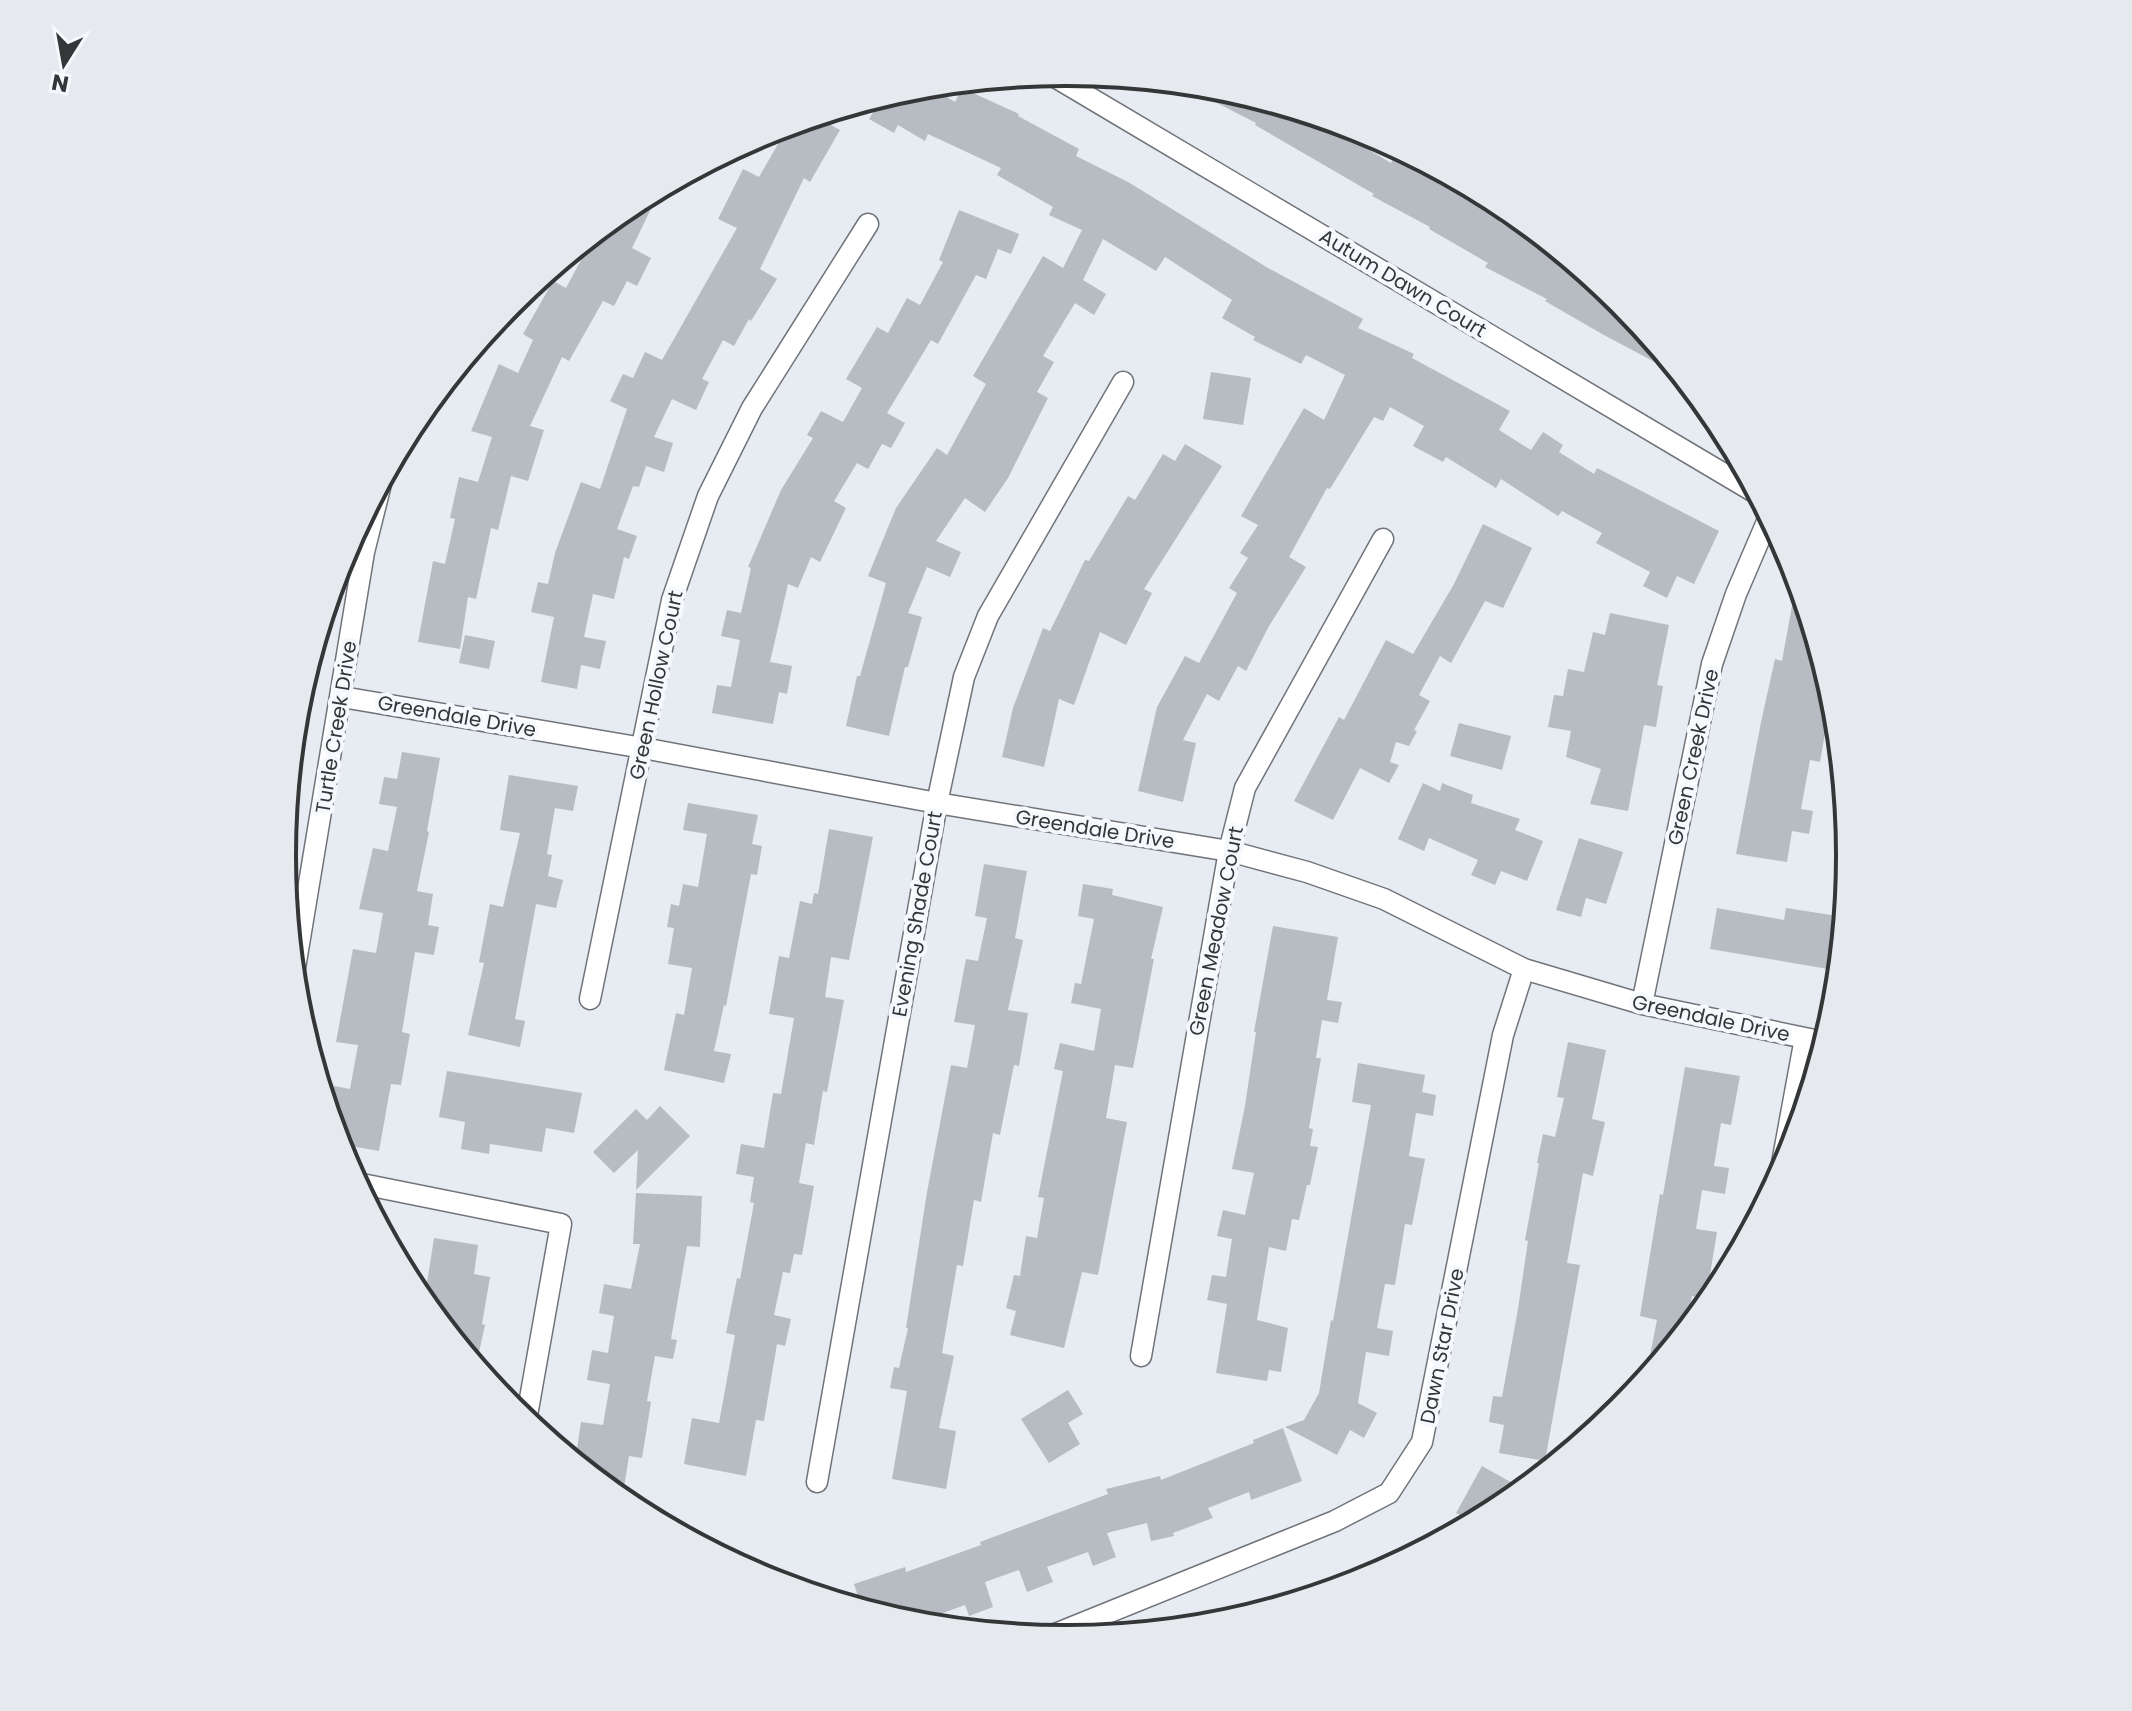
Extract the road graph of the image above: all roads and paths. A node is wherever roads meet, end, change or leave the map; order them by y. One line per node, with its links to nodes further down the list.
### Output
1 (1071, 86): 4 (street, Autum Dawn Court)
2 (868, 224): 9 (street, Green Hollow Court)
3 (1123, 382): 10 (street, Evening Shade Court)
4 (1738, 482)
5 (370, 528): 8 (street, Turtle Creek Drive)
6 (1763, 531): 15 (street, Green Creek Drive)
7 (1383, 539): 11 (street, Green Meadow Court)
8 (342, 697): 9 (street, Greendale Drive); 12 (street, Turtle Creek Drive)
9 (643, 748): 10 (street, Greendale Drive); 14 (street, Green Hollow Court)
10 (937, 803): 11 (street, Greendale Drive); 20 (street, Evening Shade Court)
11 (1229, 851): 13 (street, Greendale Drive); 18 (street, Green Meadow Court)
12 (301, 934)
13 (1524, 969): 15 (street, Greendale Drive); 21 (street, Dawn Star Drive)
14 (590, 999)
15 (1642, 1004): 16 (street, Greendale Drive)
16 (1813, 1040)
17 (371, 1186): 19 (street)
18 (1141, 1356)
19 (529, 1406)
20 (817, 1482)
21 (1079, 1624)

